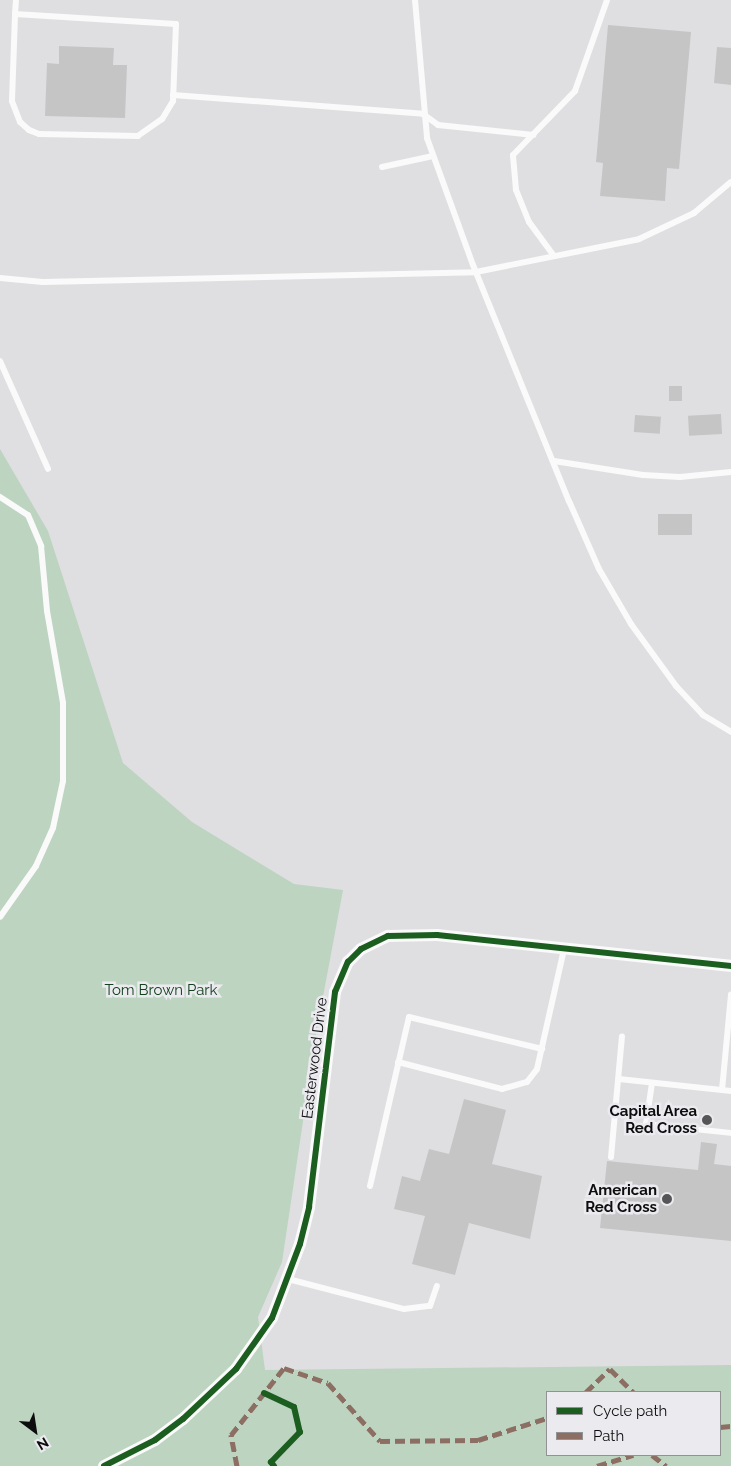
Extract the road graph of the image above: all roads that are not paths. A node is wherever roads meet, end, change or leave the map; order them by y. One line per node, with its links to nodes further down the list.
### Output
1 (16, 0): 4 (lane)
2 (415, 0): 6 (lane)
3 (607, 0): 7 (lane)
4 (16, 14): 5 (lane); 5 (lane)
5 (173, 95): 6 (lane)
6 (423, 114): 7 (lane); 8 (lane)
7 (533, 135): 11 (lane)
8 (433, 156): 9 (lane); 12 (lane)
9 (382, 167)
10 (731, 182): 11 (lane)
11 (554, 256): 12 (lane)
12 (476, 272): 13 (lane); 15 (lane)
13 (0, 278)
14 (0, 360): 16 (lane)
15 (554, 461): 17 (lane); 19 (lane)
16 (48, 469)
17 (731, 472)
18 (0, 496): 20 (lane)
19 (731, 732)
20 (0, 917)
21 (564, 949): 22 (street, Easterwood Drive); 25 (lane); 34 (street, Easterwood Drive)
22 (731, 966)
23 (731, 994): 29 (lane)
24 (622, 1037): 27 (lane)
25 (542, 1049): 26 (lane); 26 (lane)
26 (398, 1062): 33 (lane)
27 (618, 1079): 28 (lane); 32 (lane)
28 (652, 1083): 29 (lane); 31 (lane)
29 (722, 1090): 30 (lane)
30 (731, 1091)
31 (731, 1133)
32 (611, 1157)
33 (370, 1186)
34 (288, 1279): 35 (lane); 36 (street, Easterwood Drive)
35 (437, 1286)
36 (104, 1466)

